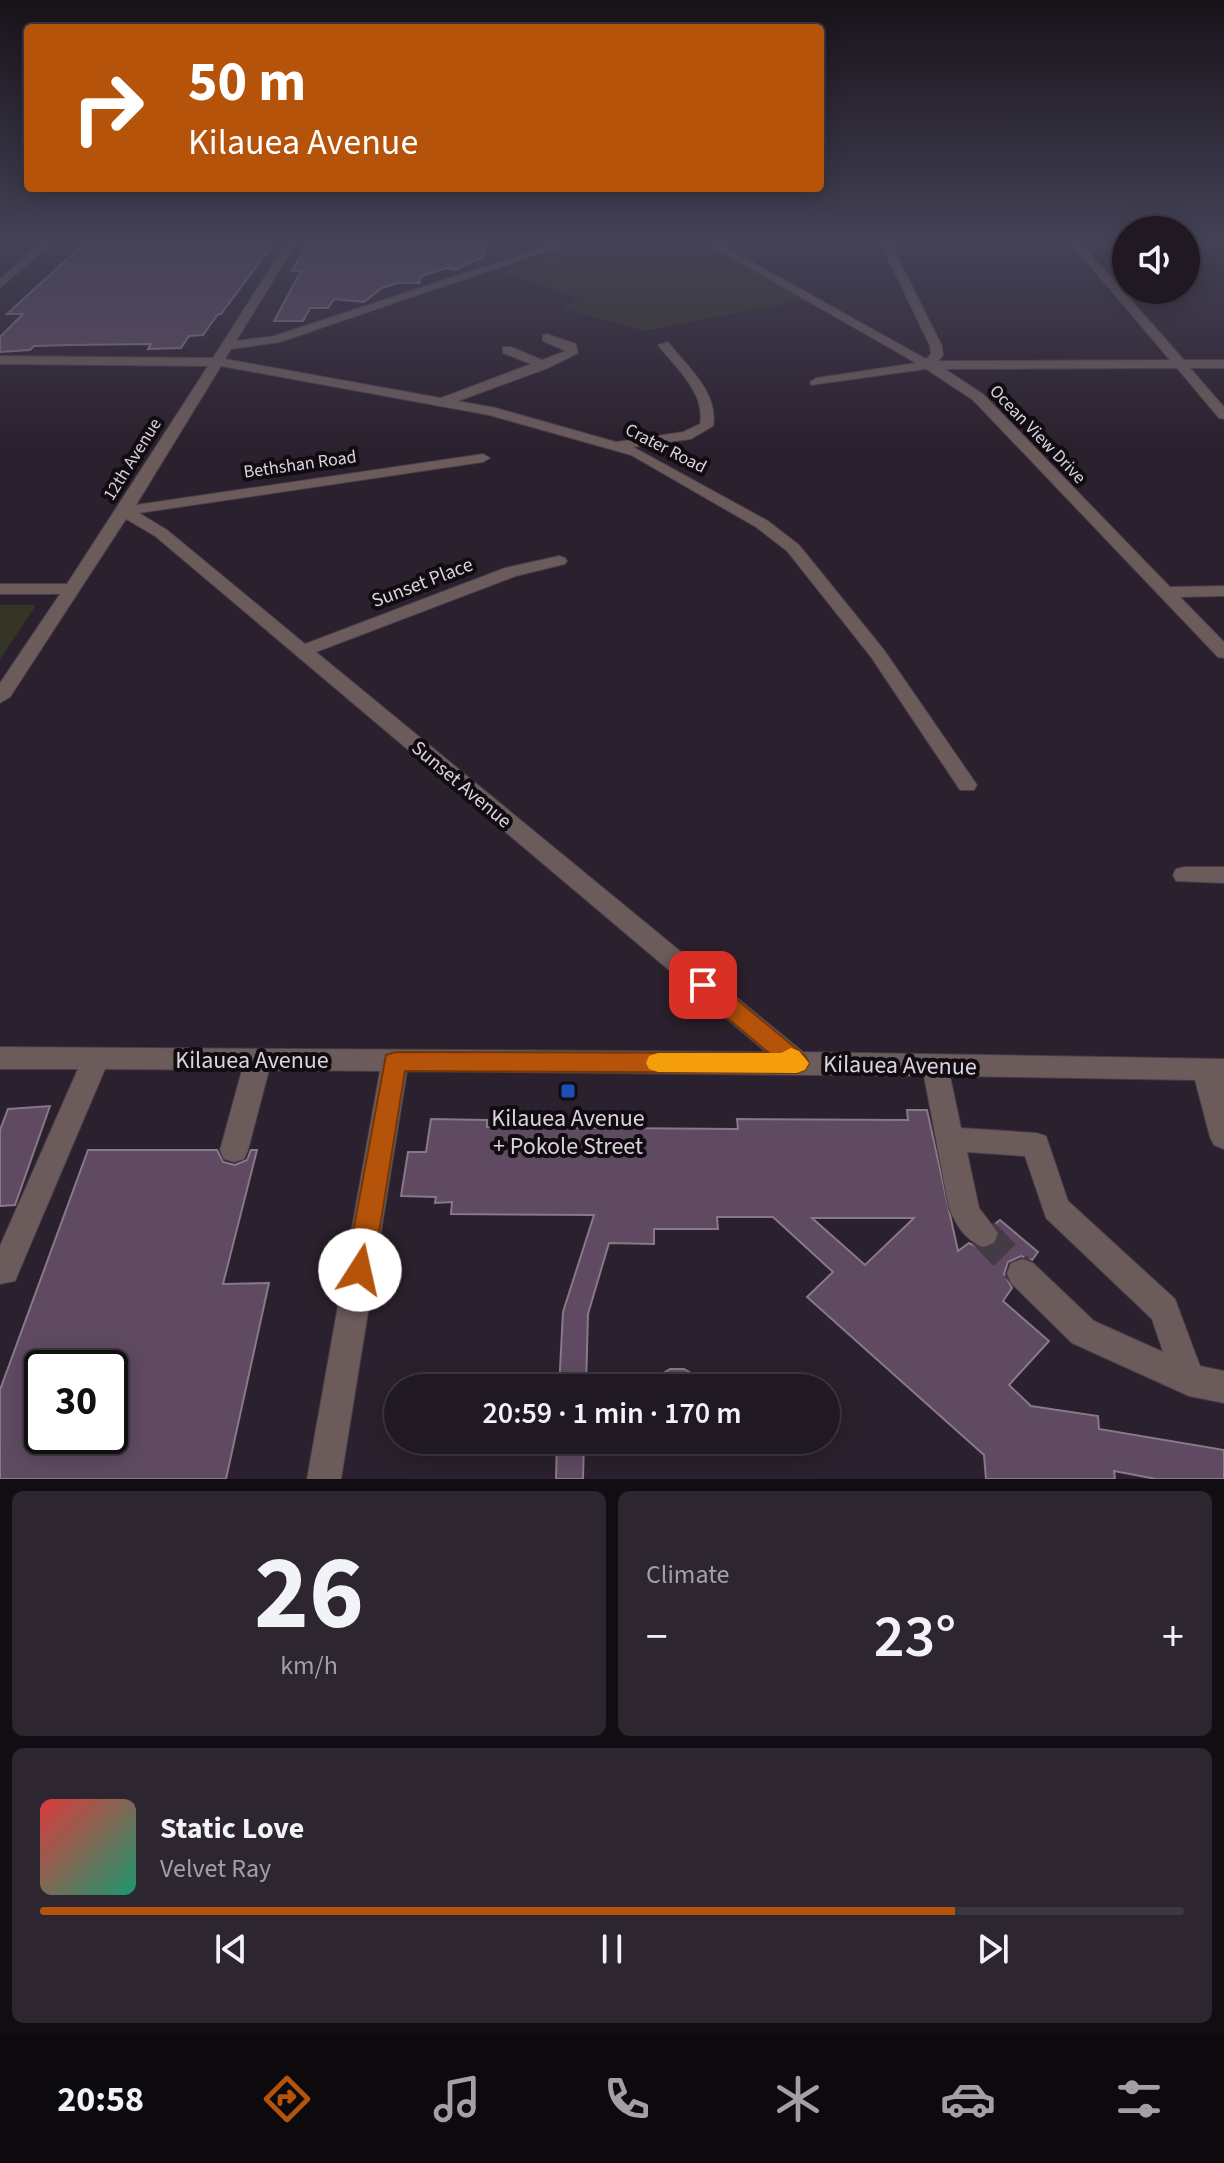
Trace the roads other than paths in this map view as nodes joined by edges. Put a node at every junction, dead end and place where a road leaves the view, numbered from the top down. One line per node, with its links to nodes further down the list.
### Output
1 (251, 309): 8 (street, 12th Avenue)
2 (367, 309): 8 (street)
3 (828, 309): 15 (street, Ocean View Drive)
4 (918, 309): 15 (street)
5 (1133, 309): 12 (street)
6 (547, 338): 14 (street)
7 (664, 345): 19 (street)
8 (228, 346): 11 (street, 12th Avenue)
9 (507, 350): 14 (street)
10 (0, 360): 11 (street, Crater Road)
11 (218, 362): 17 (street, Crater Road); 21 (street, 12th Avenue)
12 (1180, 364): 13 (street); 15 (street); 18 (street)
13 (1224, 364)
14 (544, 365): 17 (street)
15 (927, 365): 16 (street); 26 (street, Ocean View Drive)
16 (816, 382)
17 (443, 402): 19 (street, Crater Road)
18 (1224, 415)
19 (618, 445): 30 (street, Crater Road)
20 (483, 458): 21 (street, Bethshan Road)
21 (124, 511): 24 (street, 12th Avenue); 27 (street, Sunset Avenue)
22 (559, 561): 27 (street, Sunset Place)
23 (0, 589): 24 (street)
24 (71, 589): 29 (street, 12th Avenue)
25 (1224, 591): 26 (street)
26 (1165, 592): 28 (street, Ocean View Drive)
27 (302, 651): 37 (street, Sunset Avenue)
28 (1224, 653)
29 (0, 697)
30 (967, 785)
31 (1184, 875): 32 (street)
32 (1224, 875)
33 (0, 1058): 34 (street, Kilauea Avenue)
34 (96, 1059): 35 (street, Kilauea Avenue); 44 (street)
35 (258, 1060): 36 (street, Kilauea Avenue); 42 (street)
36 (395, 1062): 37 (street, Kilauea Avenue); 48 (street)
37 (797, 1063): 38 (street, Kilauea Avenue)
38 (935, 1066): 39 (street, Kilauea Avenue); 41 (street)
39 (1215, 1070): 40 (street)
40 (1224, 1137)
41 (950, 1139): 43 (street); 46 (street)
42 (234, 1150)
43 (983, 1233)
44 (4, 1271)
45 (1022, 1273): 46 (street)
46 (1189, 1380): 47 (street)
47 (1224, 1387)
48 (324, 1479)

